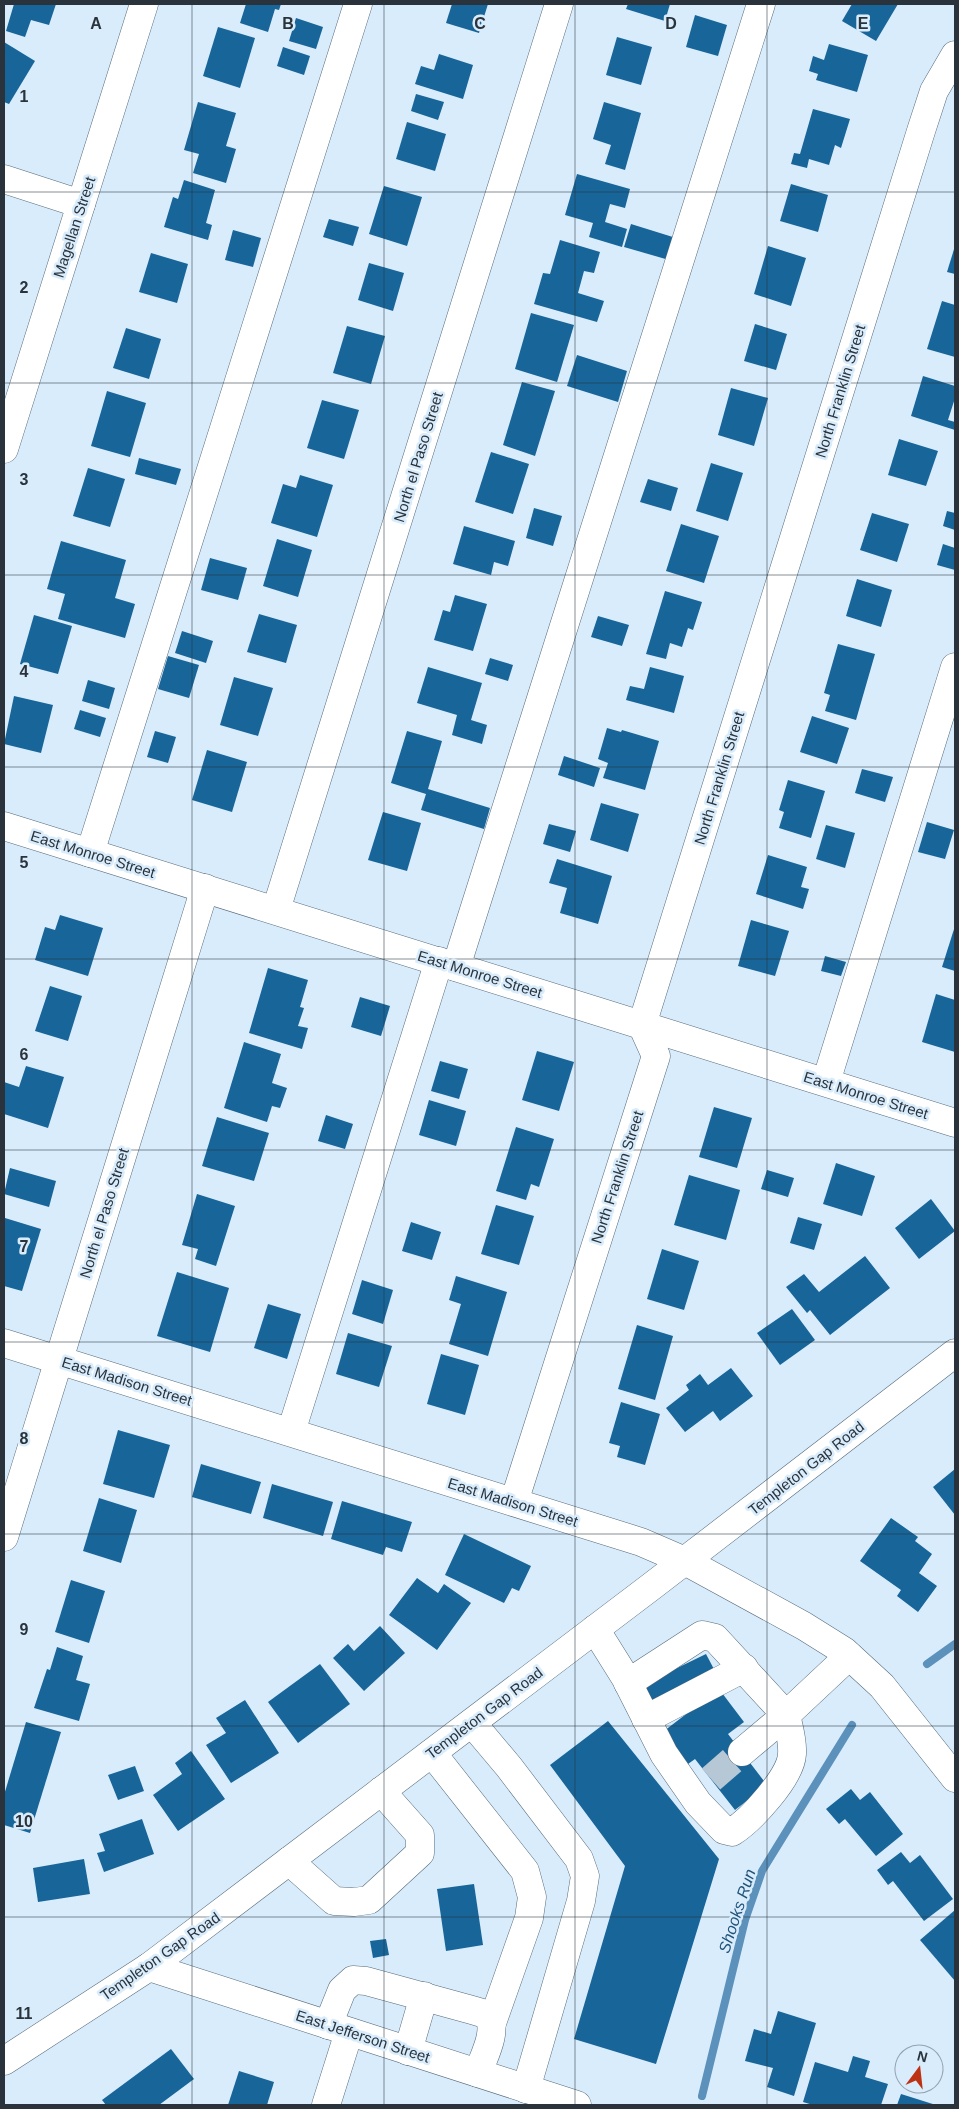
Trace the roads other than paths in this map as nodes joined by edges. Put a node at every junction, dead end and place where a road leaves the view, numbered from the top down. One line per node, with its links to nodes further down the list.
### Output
1 (144, 4): 7 (street, Magellan Street)
2 (358, 4): 11 (street)
3 (559, 4): 13 (street, North el Paso Street)
4 (761, 4): 14 (street)
5 (955, 56): 15 (street, North Franklin Street)
6 (4, 179): 7 (street)
7 (82, 204): 8 (street, Magellan Street)
8 (4, 449)
9 (955, 667): 16 (street)
10 (4, 826): 11 (street, East Monroe Street)
11 (90, 852): 12 (street, East Monroe Street)
12 (205, 888): 13 (street, East Monroe Street); 20 (street, North el Paso Street)
13 (276, 910): 14 (street, East Monroe Street)
14 (447, 964): 15 (street, East Monroe Street); 21 (street)
15 (642, 1025): 16 (street, East Monroe Street); 22 (street, North Franklin Street)
16 (826, 1082): 17 (street, East Monroe Street)
17 (955, 1123)
18 (4, 1343): 20 (street, East Madison Street)
19 (955, 1353): 24 (street, Templeton Gap Road)
20 (59, 1360): 21 (street, East Madison Street); 23 (street, North el Paso Street)
21 (291, 1432): 22 (street, East Madison Street)
22 (514, 1502): 24 (street, East Madison Street)
23 (4, 1537)
24 (685, 1561): 25 (street, Templeton Gap Road); 26 (street, East Madison Street)
25 (595, 1629): 28 (street); 31 (street, Templeton Gap Road)
26 (849, 1656): 29 (street); 34 (street, East Madison Street)
27 (744, 1668): 28 (street); 29 (street); 30 (street)
28 (628, 1683): 30 (street)
29 (786, 1715): 30 (street); 32 (street)
30 (646, 1719)
31 (472, 1723): 33 (street, Templeton Gap Road); 44 (street)
32 (742, 1752)
33 (432, 1753): 35 (street, Templeton Gap Road); 39 (street)
34 (955, 1778)
35 (381, 1791): 36 (street, Templeton Gap Road); 36 (street)
36 (289, 1861): 37 (street, Templeton Gap Road)
37 (149, 1967): 40 (street, East Jefferson Street); 42 (street, Templeton Gap Road)
38 (424, 1996): 39 (street); 40 (street); 41 (street)
39 (492, 2023): 43 (street)
40 (339, 2029): 41 (street, East Jefferson Street); 46 (street)
41 (408, 2051): 43 (street, East Jefferson Street)
42 (4, 2061)
43 (478, 2073): 44 (street, East Jefferson Street)
44 (526, 2089): 45 (street, East Jefferson Street)
45 (572, 2104)
46 (326, 2105)

